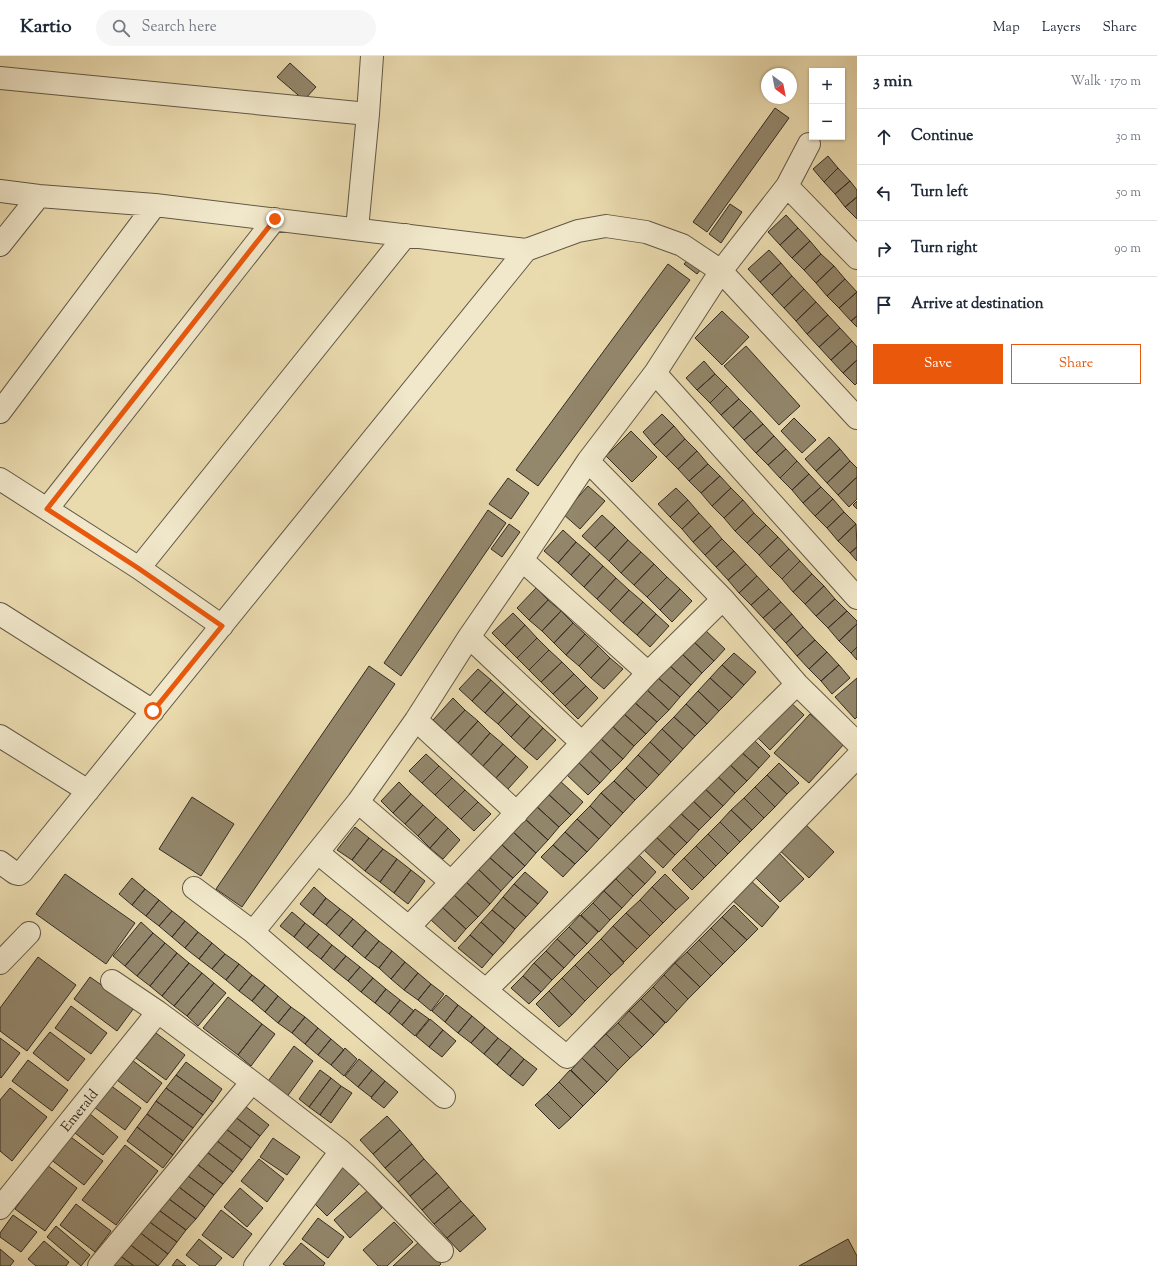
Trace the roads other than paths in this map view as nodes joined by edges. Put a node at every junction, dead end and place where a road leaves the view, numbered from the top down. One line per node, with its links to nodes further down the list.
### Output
1 (372, 56): 3 (street)
2 (0, 78): 3 (street)
3 (368, 114): 10 (street)
4 (809, 144): 5 (street)
5 (787, 186): 14 (street); 15 (street)
6 (0, 191): 7 (street)
7 (40, 196): 8 (street); 12 (street)
8 (154, 205): 9 (street); 17 (street)
9 (275, 219): 10 (street); 21 (street)
10 (357, 229): 11 (street)
11 (406, 235): 13 (street); 23 (street)
12 (0, 245)
13 (526, 250): 15 (street); 27 (street)
14 (857, 258)
15 (721, 271): 16 (street); 18 (street)
16 (655, 373): 19 (street); 24 (street)
17 (0, 412)
18 (857, 418)
19 (588, 461): 22 (street); 25 (street)
20 (0, 479): 21 (street)
21 (47, 509): 23 (street)
22 (522, 560): 28 (street); 29 (street)
23 (138, 568): 27 (street)
24 (857, 598)
25 (722, 599): 29 (street); 30 (street)
26 (0, 614): 31 (street)
27 (222, 626): 31 (street)
28 (469, 637): 32 (street); 34 (street)
29 (648, 673): 34 (street)
30 (796, 684): 35 (street); 49 (street)
31 (153, 711): 37 (street)
32 (416, 720): 38 (street); 39 (street)
33 (0, 736): 37 (street)
34 (582, 743): 39 (street)
35 (857, 743)
36 (857, 757): 49 (street)
37 (88, 791): 41 (street)
38 (358, 802): 40 (street); 42 (street)
39 (517, 812): 42 (street)
40 (318, 853): 44 (street); 45 (street)
41 (0, 862)
42 (451, 882): 44 (street)
43 (194, 888): 45 (street)
44 (408, 927): 49 (street)
45 (253, 932): 52 (street)
46 (29, 933): 47 (street)
47 (0, 963)
48 (112, 981): 50 (street)
49 (486, 990)
50 (158, 1012): 51 (street); 54 (street, Emerald)
51 (252, 1082): 53 (street); 56 (street)
52 (444, 1097)
53 (341, 1151): 55 (street); 57 (street)
54 (0, 1208)
55 (442, 1251)
56 (99, 1266)
57 (255, 1266)

